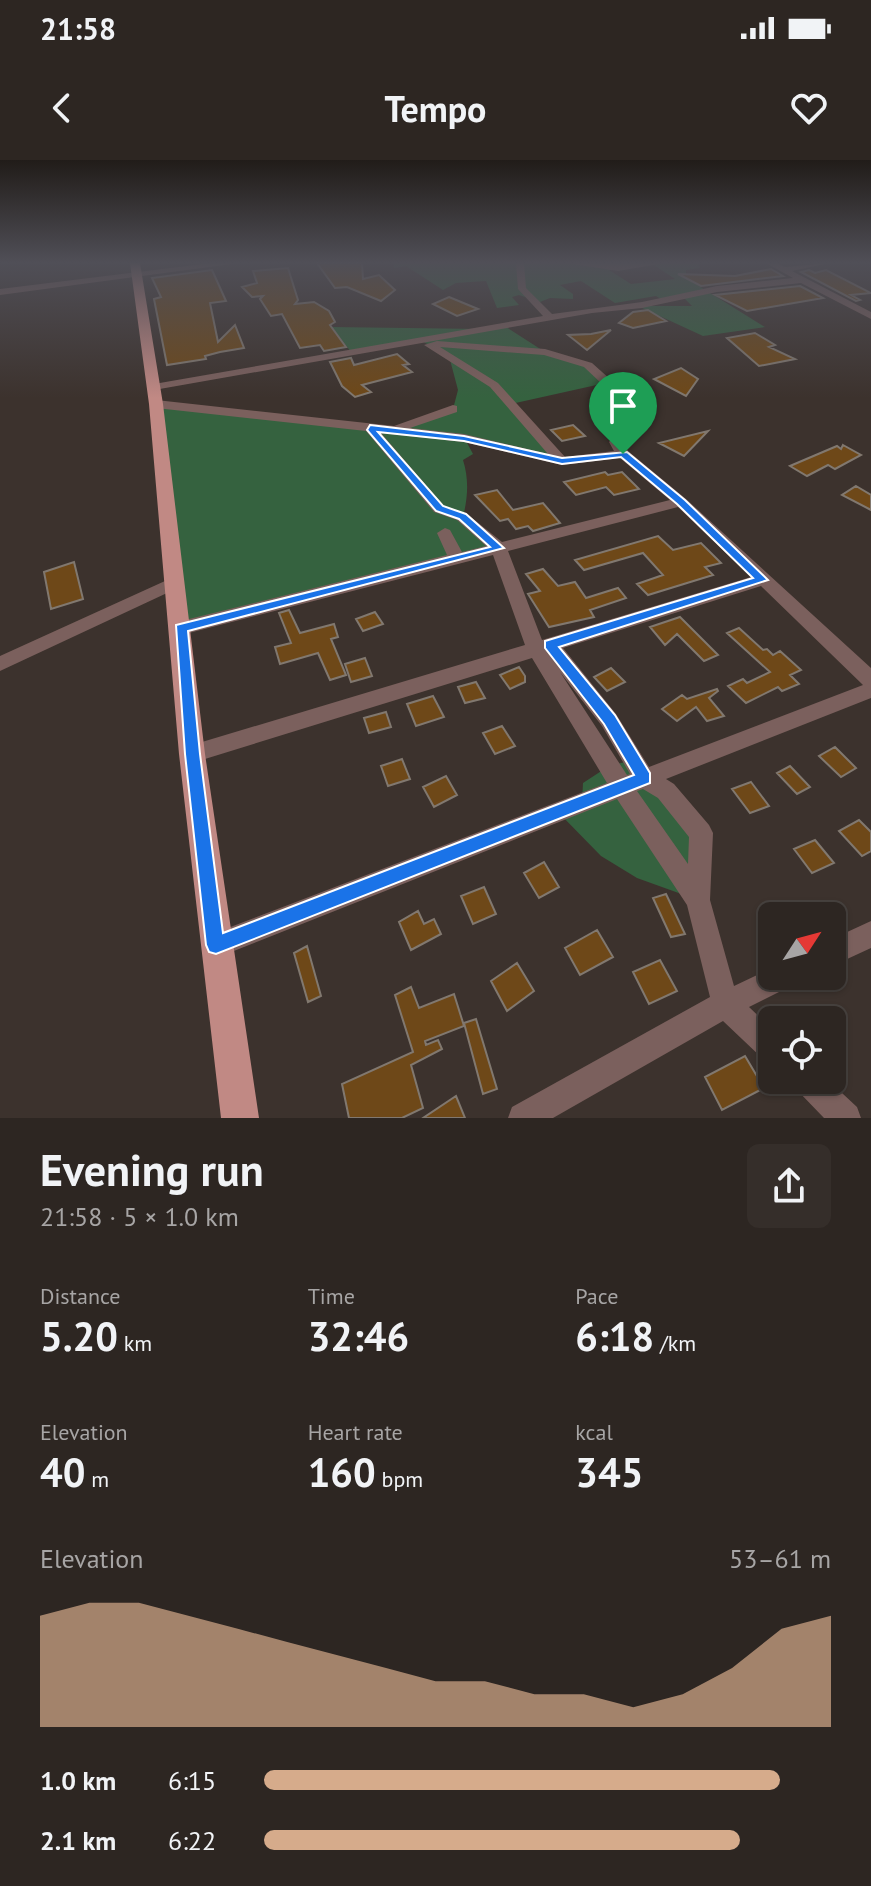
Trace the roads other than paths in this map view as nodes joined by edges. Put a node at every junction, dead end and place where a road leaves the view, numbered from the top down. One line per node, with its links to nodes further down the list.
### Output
1 (142, 308): 9 (main road)
2 (540, 308): 7 (street)
3 (621, 308): 7 (street)
4 (871, 308): 5 (street)
5 (857, 309): 6 (street)
6 (871, 316)
7 (549, 317): 8 (street)
8 (420, 340): 9 (street); 13 (street); 14 (street)
9 (155, 395): 11 (street); 20 (main road)
10 (453, 409): 12 (street)
11 (370, 428): 12 (street); 17 (street)
12 (395, 431): 14 (street)
13 (623, 454): 14 (street); 15 (street)
14 (562, 461)
15 (681, 502): 17 (street); 19 (street)
16 (445, 533): 18 (street)
17 (499, 548): 18 (street); 22 (street)
18 (457, 559): 21 (street)
19 (762, 580): 22 (street); 24 (street)
20 (176, 582): 21 (main road); 23 (street)
21 (181, 628): 26 (main road)
22 (543, 647): 26 (street); 27 (street); 28 (street)
23 (0, 664)
24 (871, 680)
25 (871, 690): 27 (street)
26 (192, 754): 31 (main road)
27 (644, 778): 28 (street); 29 (street)
28 (622, 787): 29 (street); 31 (street)
29 (698, 900): 34 (street)
30 (871, 934): 32 (street)
31 (216, 945): 37 (main road)
32 (846, 946)
33 (758, 988): 34 (street)
34 (725, 1004): 35 (street); 38 (street)
35 (758, 1035)
36 (821, 1094): 39 (street)
37 (240, 1118)
38 (523, 1118)
39 (846, 1118)

